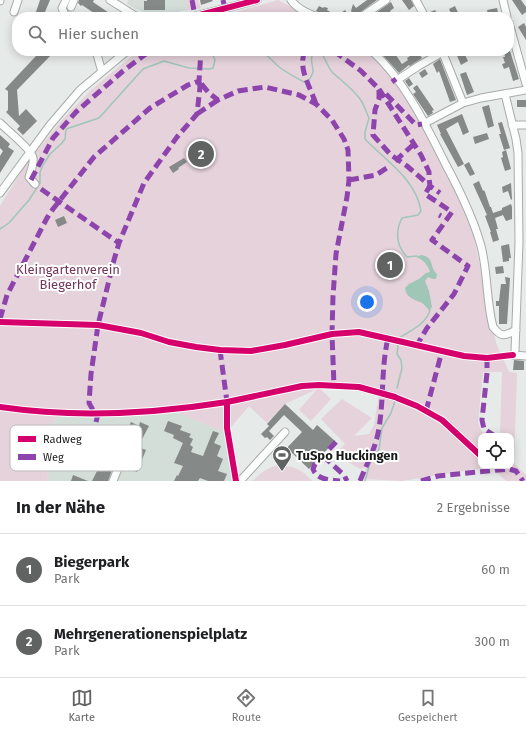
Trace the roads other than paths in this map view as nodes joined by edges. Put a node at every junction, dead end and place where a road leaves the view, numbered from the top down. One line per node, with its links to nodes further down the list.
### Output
1 (18, 0): 11 (street)
2 (66, 0): 12 (street)
3 (223, 0): 10 (street)
4 (257, 0): 10 (street)
5 (291, 0): 15 (street)
6 (386, 0): 16 (street)
7 (416, 0): 17 (street)
8 (503, 0): 18 (street)
9 (112, 1): 13 (street)
10 (225, 8): 14 (street)
11 (14, 12)
12 (64, 12)
13 (129, 12)
14 (210, 12)
15 (306, 12)
16 (368, 12)
17 (422, 12)
18 (506, 12)
19 (514, 41): 27 (street)
20 (97, 56): 25 (street)
21 (121, 56): 25 (street)
22 (376, 56): 26 (street)
23 (436, 56): 26 (street)
24 (444, 56): 30 (street)
25 (102, 72): 35 (street)
26 (397, 80): 32 (street)
27 (526, 84)
28 (526, 90): 29 (street)
29 (505, 94): 30 (street); 33 (street)
30 (462, 103): 32 (street)
31 (0, 123): 35 (street)
32 (425, 123): 38 (street)
33 (512, 125): 34 (street); 38 (street)
34 (526, 125)
35 (30, 150): 36 (street); 37 (street)
36 (35, 184)
37 (0, 193)
38 (516, 330): 39 (street)
39 (526, 356)
40 (285, 432): 43 (street)
41 (117, 471): 42 (street)
42 (113, 481)
43 (240, 481)

